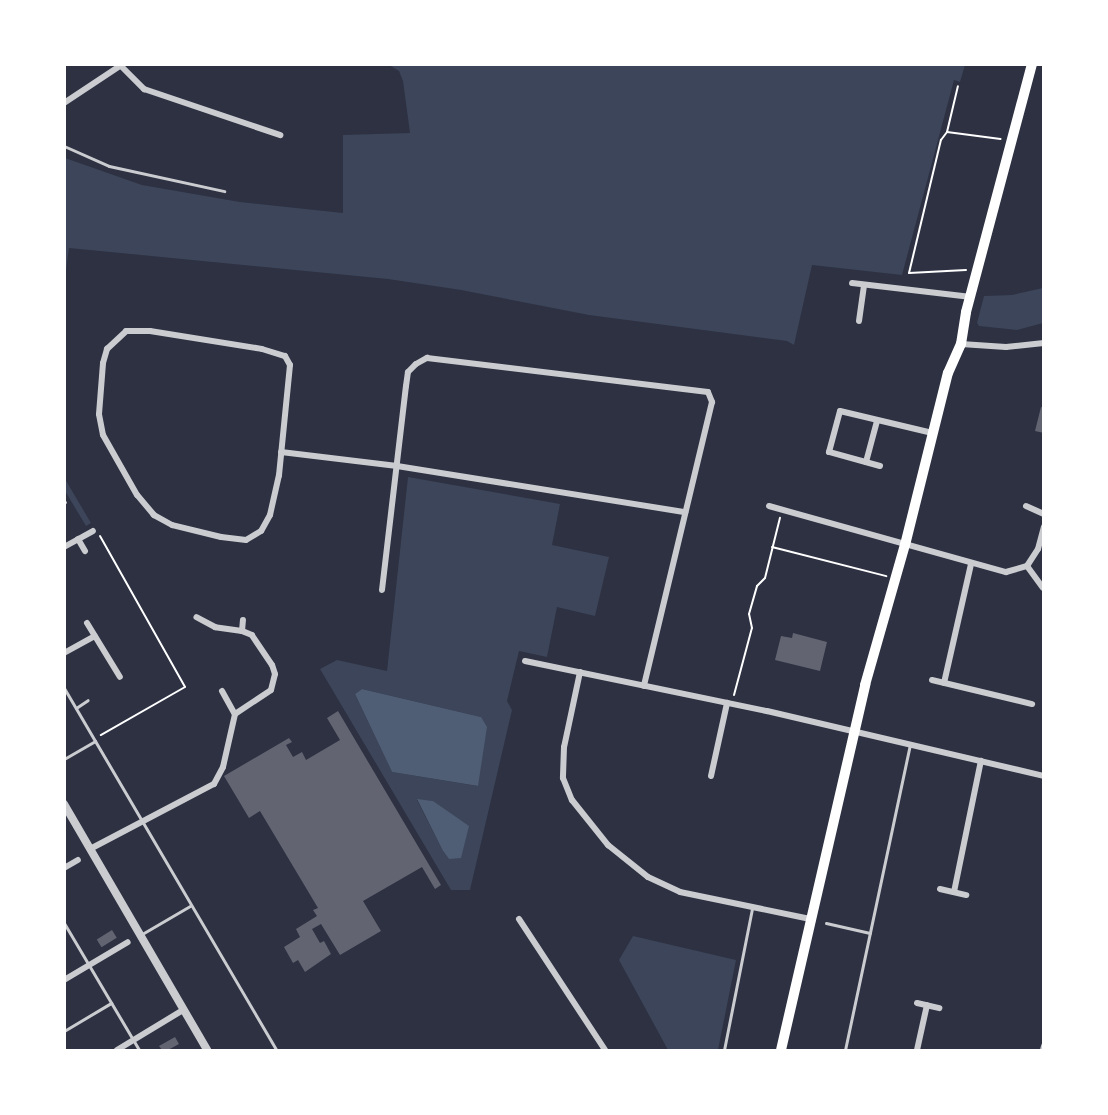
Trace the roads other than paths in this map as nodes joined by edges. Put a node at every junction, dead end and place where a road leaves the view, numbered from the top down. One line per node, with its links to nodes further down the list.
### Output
1 (1032, 64): 9 (main road)
2 (122, 65): 3 (street); 4 (street)
3 (64, 103)
4 (280, 135)
5 (64, 146): 6 (lane)
6 (224, 191)
7 (852, 283): 8 (street)
8 (864, 285): 9 (street); 10 (street)
9 (971, 297): 12 (main road)
10 (859, 321)
11 (1044, 343): 12 (street)
12 (961, 344): 14 (main road)
13 (877, 421): 14 (street); 16 (street); 16 (street)
14 (932, 433): 26 (main road)
15 (281, 452): 15 (street); 17 (street)
16 (866, 462): 18 (street)
17 (397, 466): 21 (street); 21 (street); 32 (street)
18 (880, 466)
19 (769, 506): 26 (street)
20 (1026, 506): 22 (street)
21 (685, 512): 44 (street)
22 (1044, 514)
23 (1044, 526): 30 (street)
24 (93, 531): 25 (street)
25 (78, 540): 27 (street); 28 (street)
26 (905, 545): 29 (street); 52 (main road)
27 (64, 547)
28 (85, 551)
29 (971, 564): 30 (street); 43 (street)
30 (1027, 566): 31 (street)
31 (1043, 588)
32 (382, 590)
33 (196, 617): 36 (street)
34 (243, 620): 36 (street)
35 (87, 623): 37 (street)
36 (242, 631): 51 (street)
37 (95, 636): 38 (street); 41 (street)
38 (64, 653)
39 (525, 661): 40 (street)
40 (580, 672): 44 (street); 68 (street)
41 (120, 677)
42 (932, 680): 43 (street)
43 (944, 682): 49 (street)
44 (644, 686): 48 (street)
45 (64, 688): 50 (lane)
46 (222, 691): 51 (street)
47 (88, 700): 50 (lane)
48 (730, 703): 52 (street); 57 (street)
49 (1032, 704)
50 (76, 708): 53 (lane)
51 (235, 714): 60 (street)
52 (855, 731): 54 (street); 70 (main road)
53 (94, 740): 55 (lane); 60 (lane)
54 (911, 743): 56 (street); 73 (lane)
55 (64, 759)
56 (981, 760): 58 (street); 65 (street)
57 (711, 776)
58 (1044, 776)
59 (64, 804): 61 (street)
60 (141, 822): 61 (street); 67 (lane)
61 (90, 849): 74 (street)
62 (78, 860): 63 (street)
63 (64, 868)
64 (940, 889): 65 (street)
65 (954, 892): 66 (street)
66 (966, 895)
67 (190, 906): 74 (lane); 88 (lane)
68 (752, 908): 70 (street); 90 (lane)
69 (519, 919): 89 (street)
70 (810, 919): 91 (main road)
71 (64, 922): 76 (lane)
72 (826, 923): 73 (lane)
73 (870, 933): 92 (lane)
74 (140, 934): 82 (street)
75 (128, 942): 76 (street)
76 (89, 965): 77 (street); 78 (lane)
77 (64, 980)
78 (111, 1003): 83 (lane); 84 (lane)
79 (917, 1003): 80 (street)
80 (927, 1005): 81 (street); 93 (street)
81 (939, 1008)
82 (183, 1010): 84 (street); 87 (street)
83 (64, 1031)
84 (133, 1041): 85 (street); 86 (lane)
85 (117, 1050)
86 (139, 1050)
87 (207, 1050)
88 (276, 1050)
89 (605, 1050)
90 (724, 1050)
91 (780, 1050)
92 (845, 1050)
93 (918, 1050)

